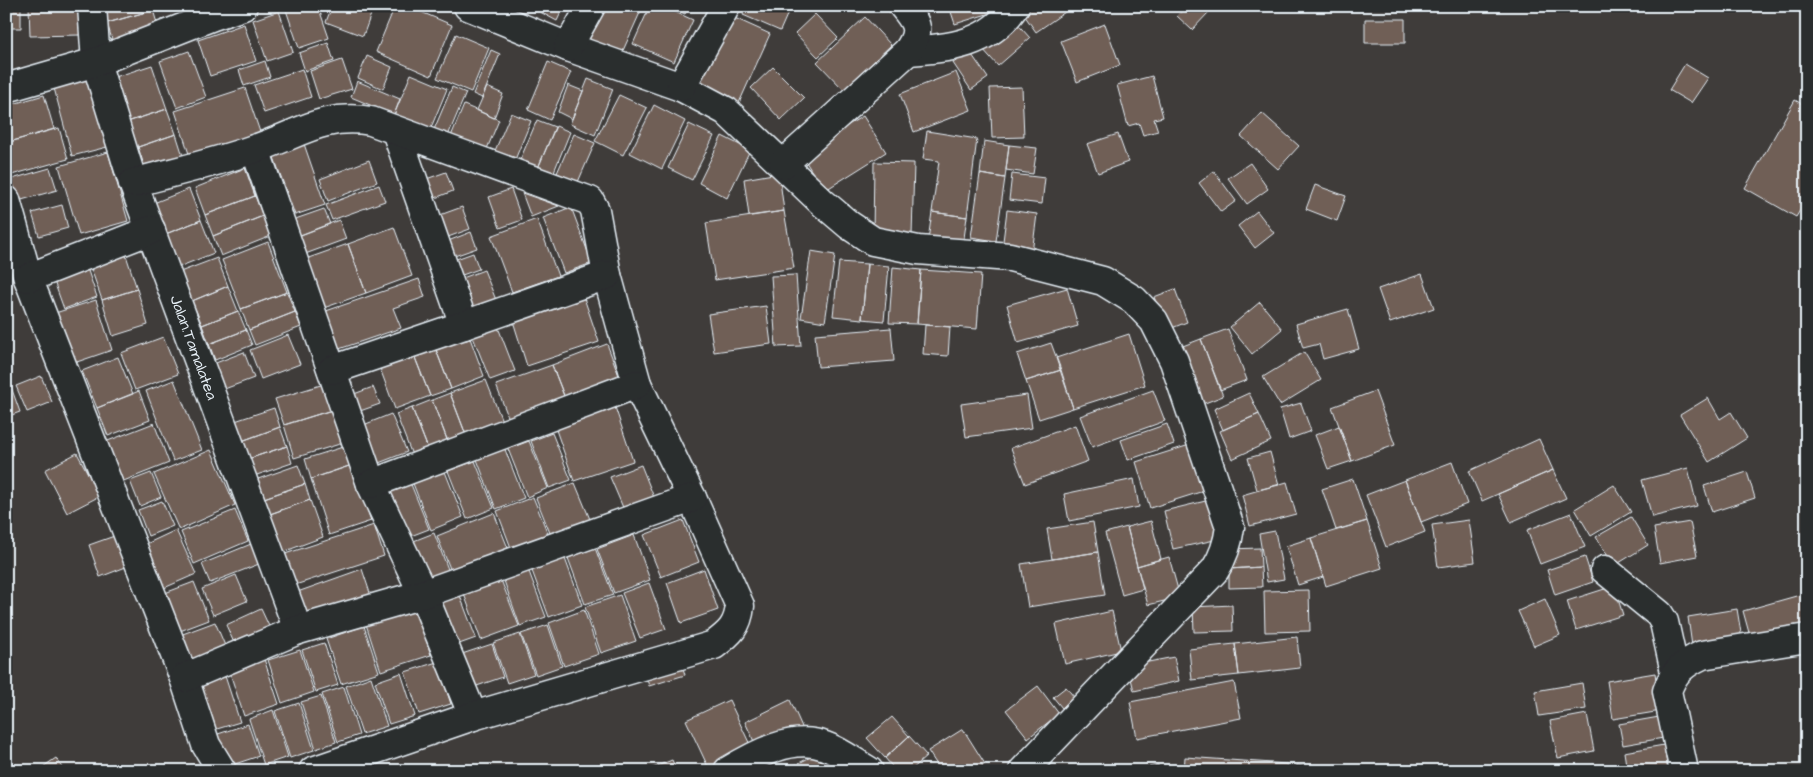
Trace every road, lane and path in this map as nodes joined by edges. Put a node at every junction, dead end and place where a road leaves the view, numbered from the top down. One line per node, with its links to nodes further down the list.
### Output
1 (92, 6): 10 (street, Jalan.Tamalatea)
2 (243, 6): 10 (street)
3 (468, 6): 8 (street)
4 (591, 6): 8 (street)
5 (726, 6): 11 (street)
6 (903, 6): 9 (street)
7 (1015, 6): 9 (street)
8 (568, 47): 11 (street)
9 (908, 51): 15 (street)
10 (96, 62): 12 (street); 16 (street, Jalan.Tamalatea)
11 (681, 87): 15 (street)
12 (6, 88)
13 (396, 131): 14 (street); 19 (street); 21 (street)
14 (255, 149): 16 (street); 22 (street)
15 (783, 164): 37 (street)
16 (133, 183): 18 (street, Jalan.Tamalatea)
17 (6, 200): 20 (street)
18 (151, 230): 20 (street); 28 (street, Jalan.Tamalatea)
19 (607, 275): 21 (street); 23 (street)
20 (28, 278): 31 (street)
21 (464, 325): 22 (street)
22 (332, 370): 24 (street)
23 (637, 384): 24 (street); 25 (street)
24 (371, 484): 27 (street)
25 (692, 498): 27 (street); 32 (street)
26 (1605, 570): 30 (street)
27 (423, 594): 28 (street); 32 (street)
28 (298, 630): 31 (street)
29 (1807, 638): 30 (street)
30 (1676, 672): 38 (street)
31 (184, 678): 33 (street)
32 (472, 716): 34 (street)
33 (222, 771)
34 (312, 771)
35 (728, 771): 36 (street)
36 (869, 771)
37 (1023, 771)
38 (1684, 771)

